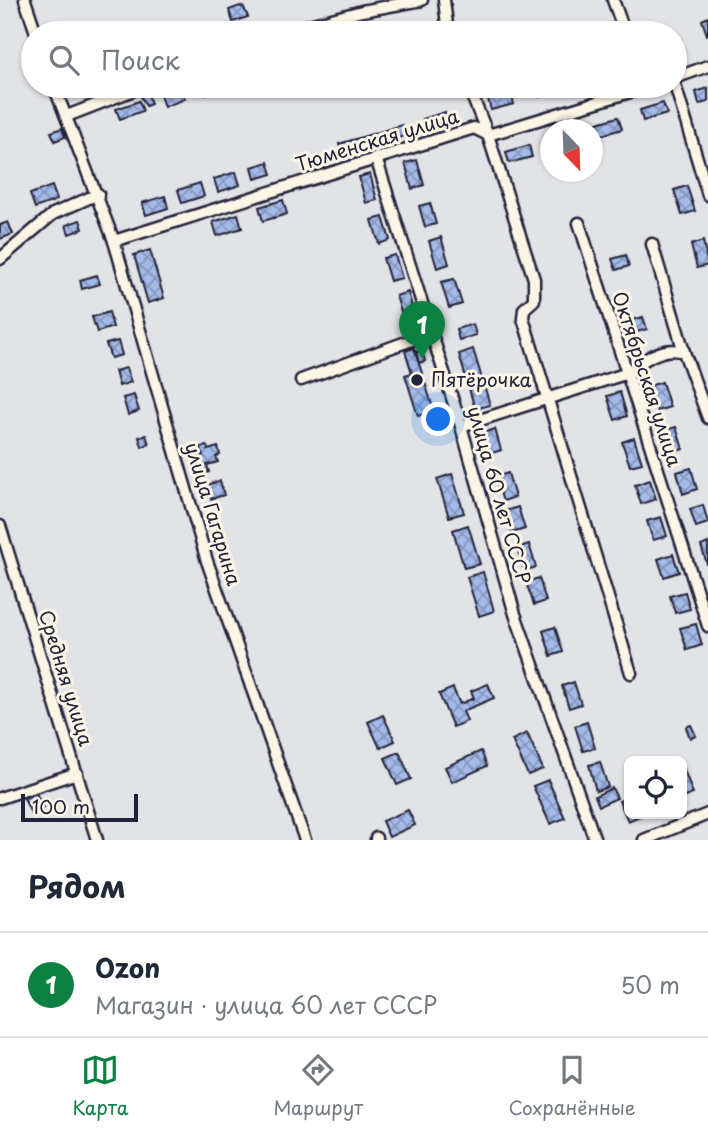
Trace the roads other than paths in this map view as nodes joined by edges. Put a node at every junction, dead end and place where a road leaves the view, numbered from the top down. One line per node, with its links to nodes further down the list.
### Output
1 (25, 0): 5 (street)
2 (422, 0): 6 (street)
3 (444, 0): 7 (street)
4 (613, 0): 8 (street)
5 (32, 21)
6 (322, 21)
7 (447, 21)
8 (621, 21)
9 (708, 66): 10 (street)
10 (687, 74)
11 (59, 98): 16 (street)
12 (113, 98): 16 (street)
13 (473, 98): 17 (street)
14 (601, 98): 17 (street, Тюменская улица)
15 (679, 98): 20 (street)
16 (67, 116): 19 (street, улица Гагарина)
17 (488, 135): 18 (street, Тюменская улица); 29 (street)
18 (376, 158): 22 (street, Тюменская улица); 25 (street, улица 60 лет СССР)
19 (97, 194): 22 (street, улица Гагарина); 24 (street)
20 (708, 195)
21 (579, 223): 27 (street, Октябрьская улица)
22 (114, 241): 39 (street, улица Гагарина)
23 (652, 244): 26 (street)
24 (0, 259)
25 (431, 333): 28 (street); 31 (street, улица 60 лет СССР)
26 (684, 352): 27 (street); 30 (street)
27 (628, 373): 29 (street); 33 (street, Октябрьская улица)
28 (301, 380)
29 (546, 399): 31 (street); 34 (street)
30 (708, 418)
31 (461, 426): 40 (street, улица 60 лет СССР)
32 (0, 526): 35 (street, Средняя улица)
33 (708, 626)
34 (631, 673)
35 (77, 773): 36 (street); 38 (street, Средняя улица)
36 (0, 798)
37 (708, 814): 41 (street)
38 (97, 840)
39 (305, 840)
40 (595, 840)
41 (643, 840)

